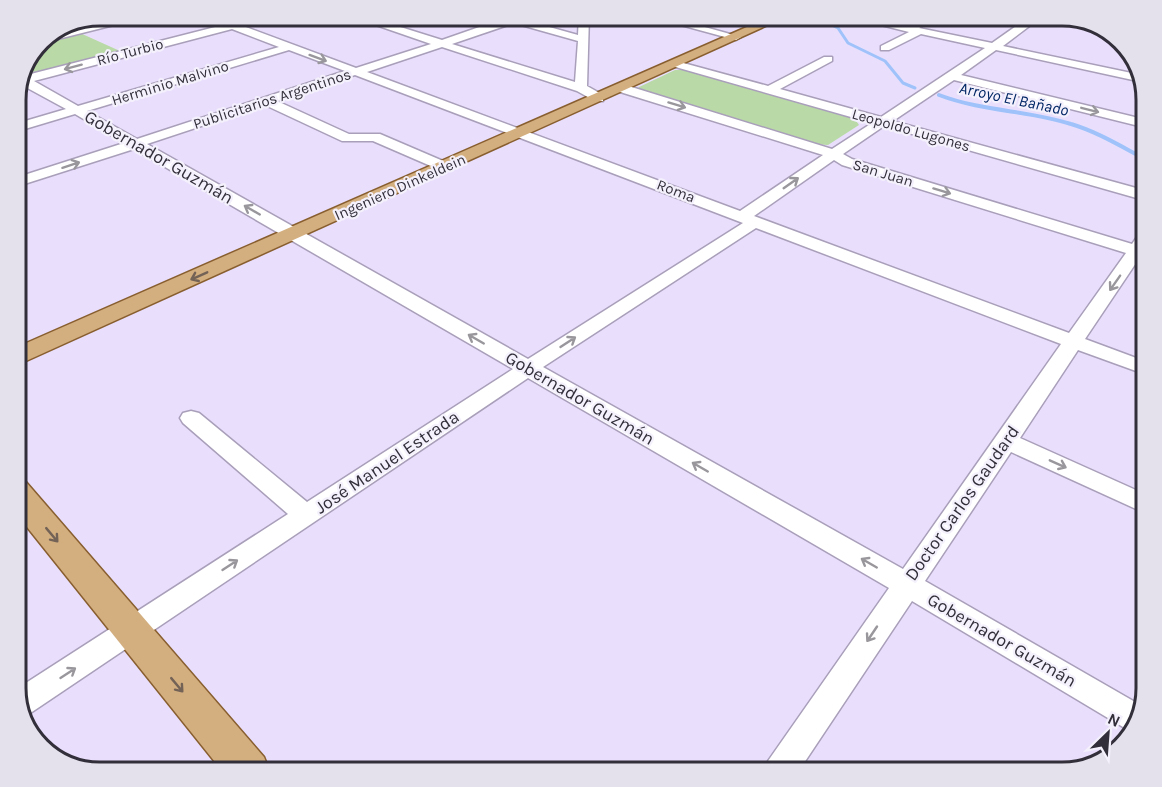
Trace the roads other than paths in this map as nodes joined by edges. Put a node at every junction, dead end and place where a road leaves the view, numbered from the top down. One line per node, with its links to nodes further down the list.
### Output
1 (102, 26): 13 (street)
2 (231, 26): 17 (street, Roma); 25 (street, Río Turbio, one-way to 25)
3 (387, 26): 16 (street)
4 (494, 26): 16 (street, Publicitarios Argentinos)
5 (535, 26): 15 (street)
6 (583, 26): 15 (street)
7 (692, 26): 14 (street)
8 (760, 26): 14 (main road, Ingeniero Dinkeldein)
9 (897, 26): 12 (street)
10 (919, 26): 12 (street)
11 (1024, 26): 18 (street, José Manuel Estrada)
12 (914, 30): 18 (street); 19 (street)
13 (61, 36)
14 (736, 37): 21 (main road, Ingeniero Dinkeldein)
15 (582, 39): 27 (street)
16 (441, 43): 22 (street, Publicitarios Argentinos); 27 (street)
17 (289, 47): 22 (street, Roma, one-way to 22); 32 (street, Herminio Malvino)
18 (995, 47): 23 (street, José Manuel Estrada); 24 (street)
19 (885, 48)
20 (828, 59): 29 (street)
21 (676, 64): 28 (main road, Ingeniero Dinkeldein); 29 (street, Leopoldo Lugones)
22 (356, 71): 31 (street, Publicitarios Argentinos); 36 (street, Roma)
23 (952, 76): 33 (street, José Manuel Estrada); 34 (street, one-way to 34)
24 (1133, 77)
25 (29, 78)
26 (28, 83): 32 (street, Gobernador Guzmán)
27 (581, 88): 30 (street)
28 (621, 88): 30 (main road, Ingeniero Dinkeldein); 38 (street, San Juan, one-way to 38)
29 (770, 90): 33 (street, Leopoldo Lugones)
30 (599, 98): 36 (main road, Ingeniero Dinkeldein)
31 (266, 101): 37 (street, Publicitarios Argentinos); 39 (street)
32 (77, 110): 35 (street, Herminio Malvino); 37 (street, Gobernador Guzmán)
33 (881, 121): 38 (street, José Manuel Estrada); 41 (street, Leopoldo Lugones)
34 (1136, 121)
35 (26, 125)
36 (521, 133): 39 (main road, Ingeniero Dinkeldein); 42 (street, Roma)
37 (138, 144): 40 (street, Publicitarios Argentinos, one-way to 37); 43 (street, Gobernador Guzmán, one-way to 37)
38 (832, 154): 42 (street, José Manuel Estrada, one-way to 38); 44 (street, San Juan, one-way to 44)
39 (445, 167): 43 (main road, Ingeniero Dinkeldein)
40 (26, 180)
41 (1136, 193)
42 (750, 219): 46 (street, Roma); 49 (street, José Manuel Estrada, one-way to 42)
43 (294, 235): 47 (main road, Ingeniero Dinkeldein, one-way to 47); 49 (street, Gobernador Guzmán, one-way to 43)
44 (1136, 245)
45 (1136, 258): 46 (street, Doctor Carlos Gaudard, one-way to 46)
46 (1074, 342): 48 (street, Roma); 51 (street, Doctor Carlos Gaudard)
47 (26, 352)
48 (1136, 365)
49 (528, 368): 54 (street, José Manuel Estrada); 55 (street, Gobernador Guzmán, one-way to 49)
50 (191, 418): 54 (street)
51 (1005, 440): 52 (street, one-way to 52); 55 (street, Doctor Carlos Gaudard)
52 (1136, 500)
53 (26, 503): 56 (main road, one-way to 56)
54 (306, 515): 56 (street, José Manuel Estrada, one-way to 54)
55 (906, 584): 58 (street, Gobernador Guzmán); 60 (street, Doctor Carlos Gaudard, one-way to 60)
56 (131, 631): 57 (street, José Manuel Estrada, one-way to 56); 59 (main road, one-way to 59)
57 (27, 700)
58 (1131, 716)
59 (241, 762)
60 (786, 762)

